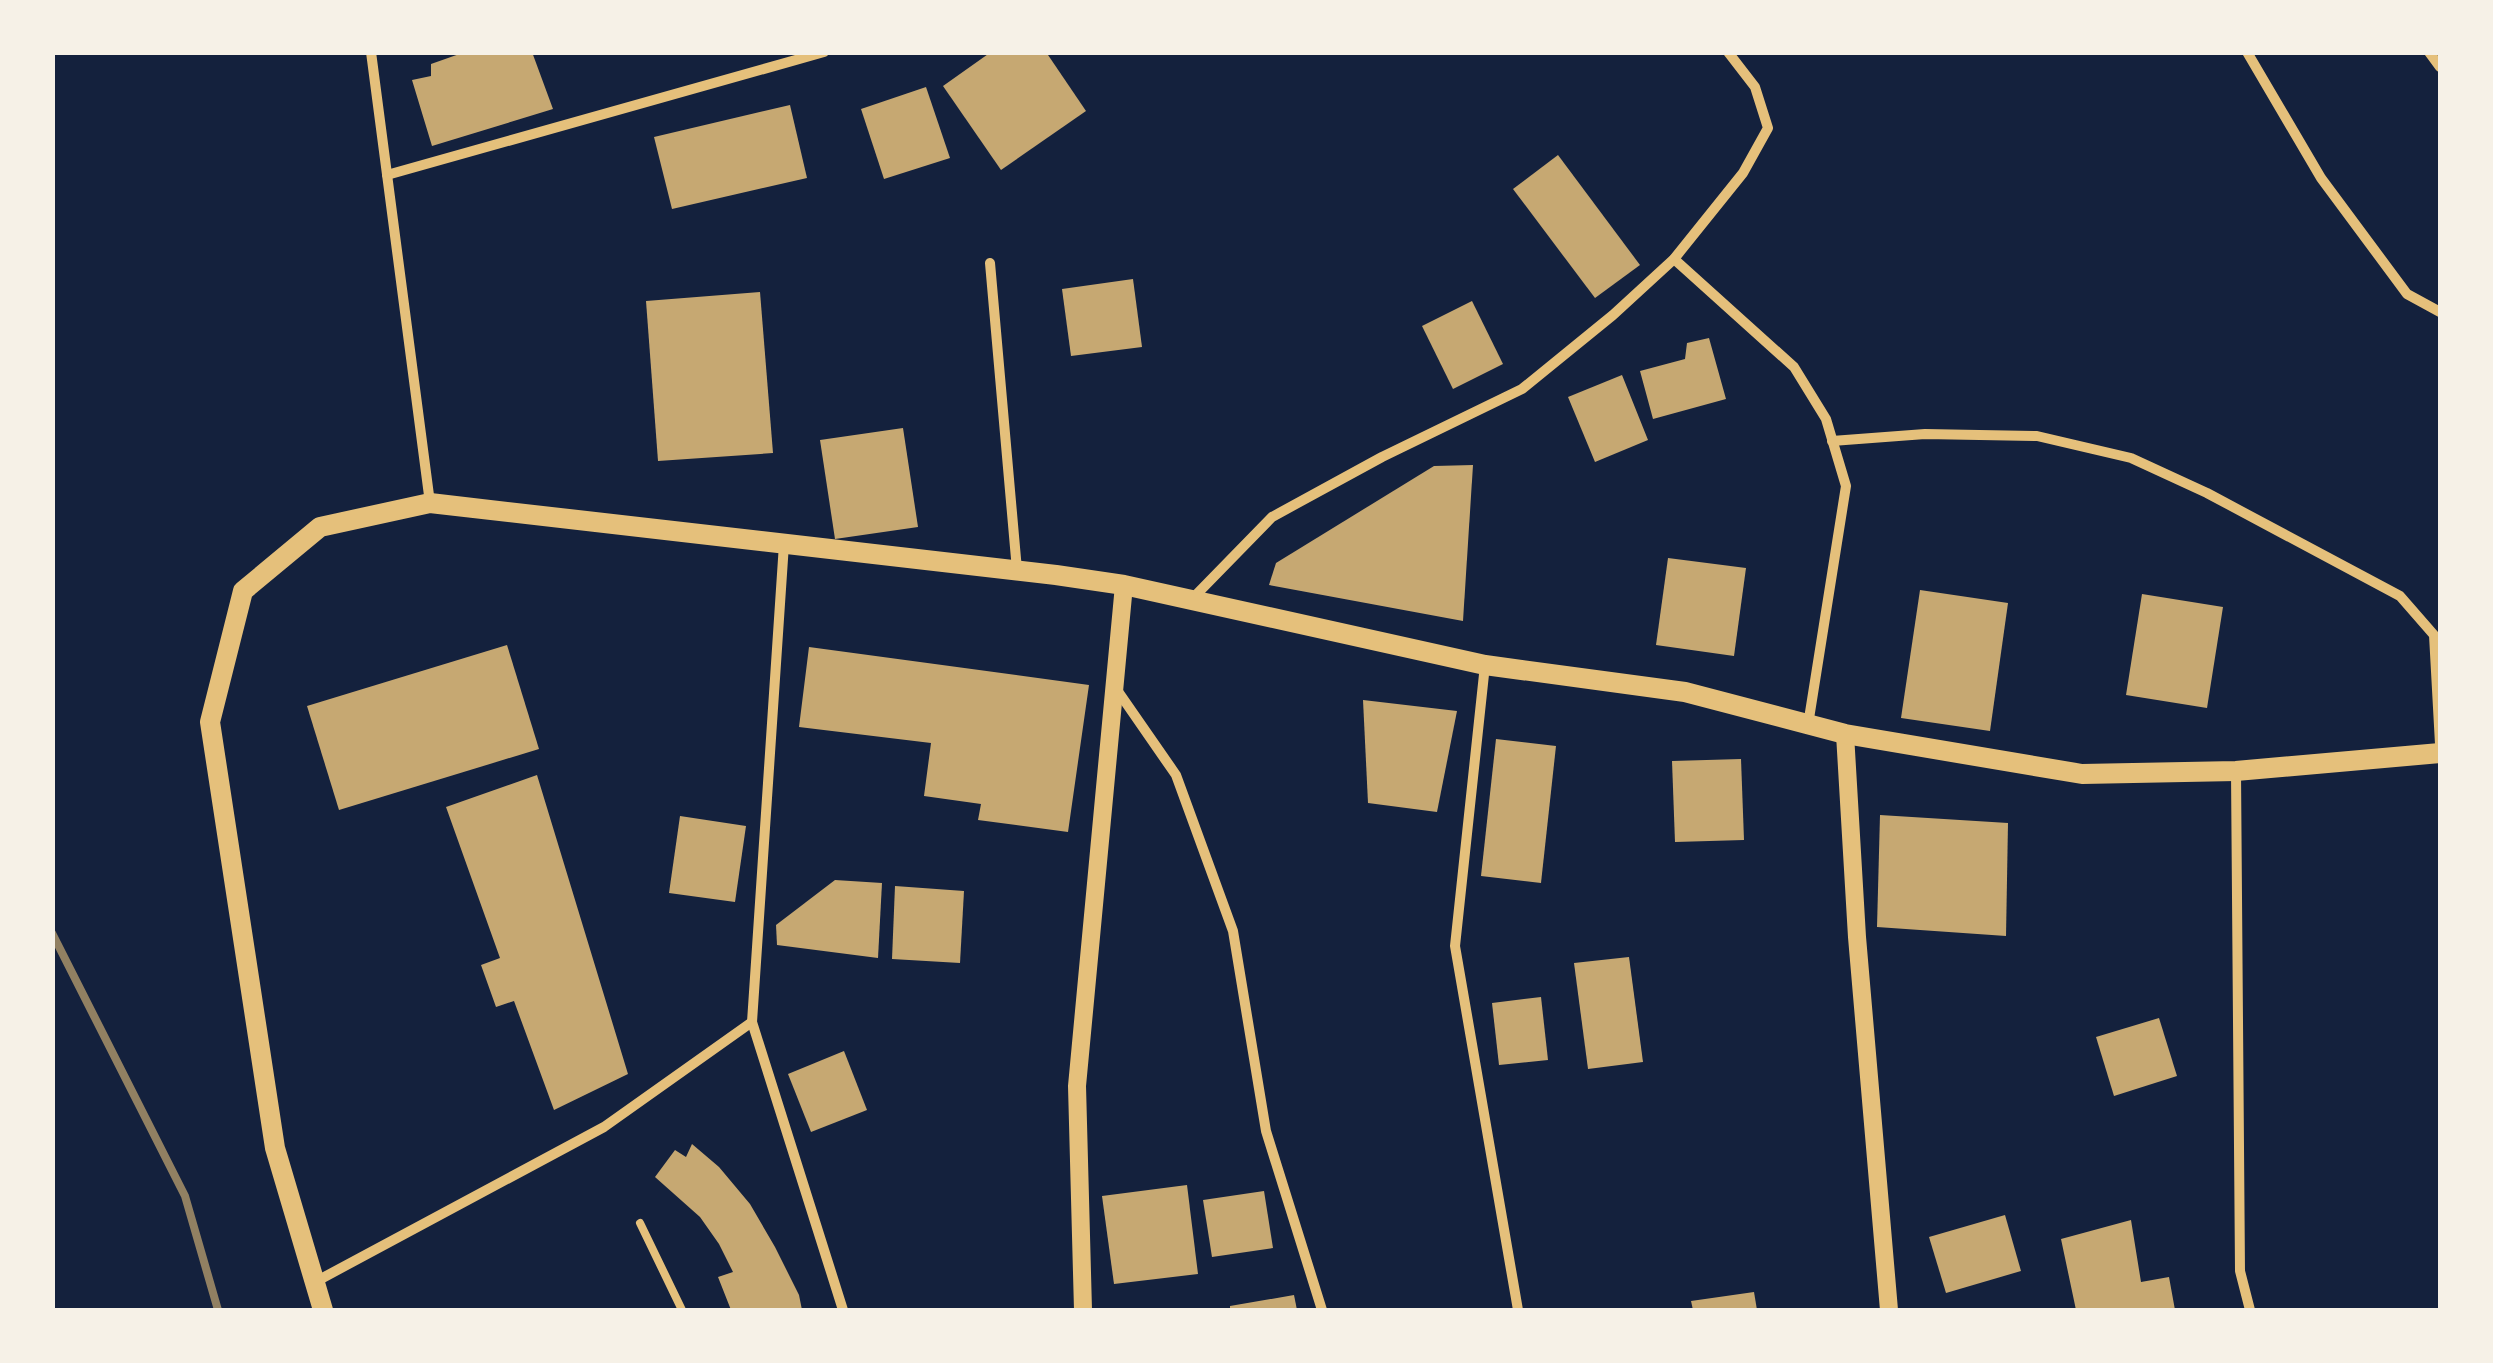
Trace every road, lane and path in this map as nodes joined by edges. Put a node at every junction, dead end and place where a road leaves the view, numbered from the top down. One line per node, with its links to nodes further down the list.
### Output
1 (371, 52): 7 (street)
2 (824, 52): 7 (street)
3 (1728, 52): 8 (street)
4 (2248, 52): 10 (street)
5 (2429, 52): 6 (street)
6 (2440, 67)
7 (387, 174): 12 (street)
8 (1674, 259): 11 (street); 16 (street)
9 (990, 262): 14 (street)
10 (2440, 312)
11 (1832, 441): 19 (street); 21 (street)
12 (430, 503): 13 (main road); 26 (main road)
13 (784, 544): 14 (main road); 24 (street)
14 (1016, 570): 15 (main road)
15 (1124, 584): 16 (main road); 18 (street)
16 (1191, 600): 17 (main road)
17 (1486, 665): 19 (main road); 32 (street)
18 (1114, 686): 30 (street); 31 (street)
19 (1808, 725): 20 (main road)
20 (1846, 734): 23 (main road); 33 (street)
21 (2440, 744)
22 (2440, 754): 23 (main road)
23 (2236, 770): 34 (street)
24 (752, 1022): 26 (street); 29 (street)
25 (640, 1223): 28 (lane)
26 (314, 1282): 27 (main road)
27 (323, 1310)
28 (682, 1310)
29 (842, 1310)
30 (1083, 1310)
31 (1322, 1310)
32 (1518, 1310)
33 (1889, 1310)
34 (2250, 1310)

